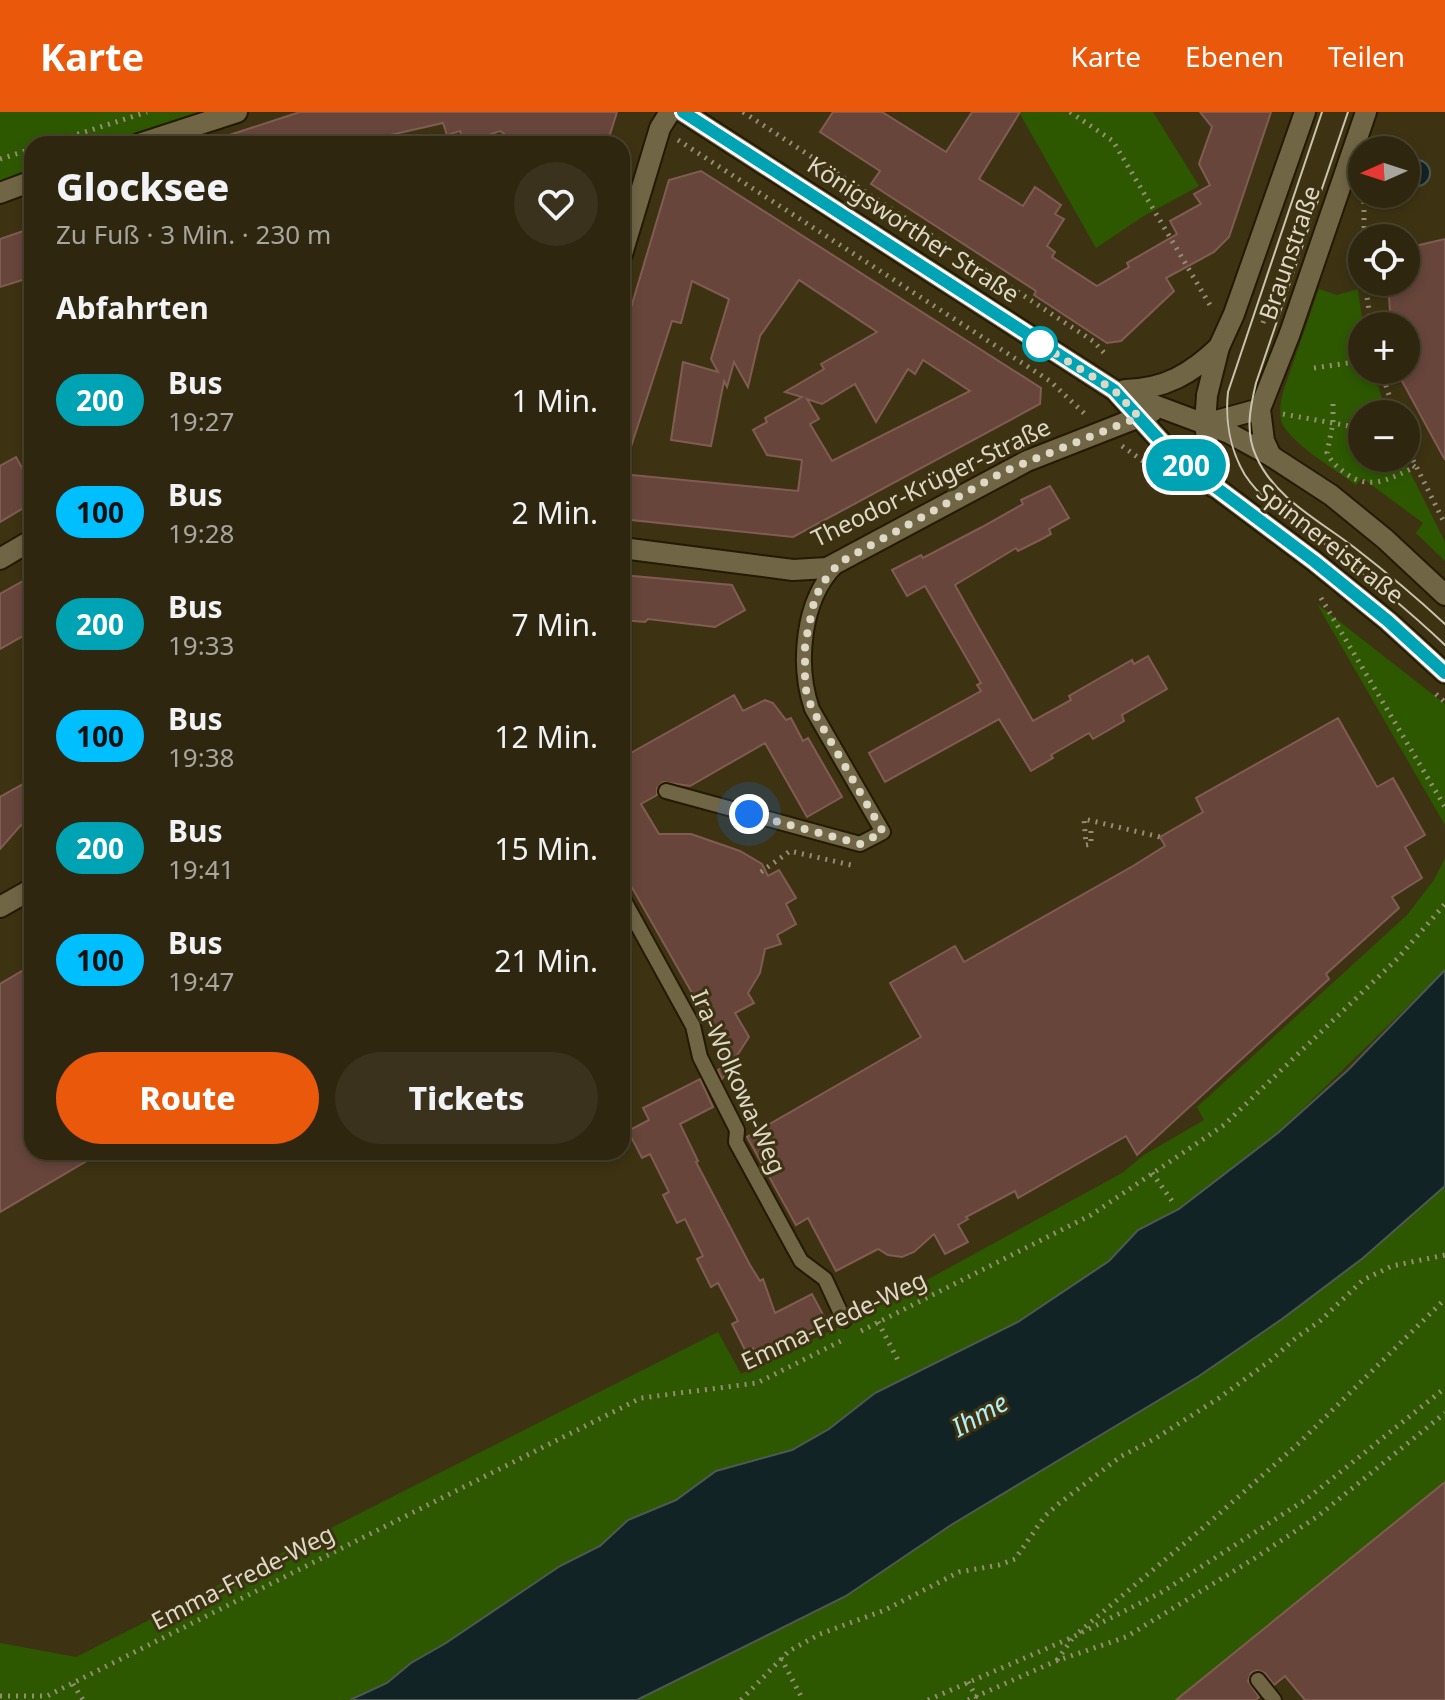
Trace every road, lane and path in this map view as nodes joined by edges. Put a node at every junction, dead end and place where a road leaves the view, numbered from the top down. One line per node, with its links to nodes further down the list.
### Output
1 (147, 112): 9 (path)
2 (237, 112): 10 (street)
3 (683, 112): 23 (street, Königsworther Straße)
4 (743, 112): 21 (path)
5 (1070, 112): 17 (path)
6 (1305, 112): 19 (street, Braunstraße)
7 (1366, 112): 26 (street, Braunstraße)
8 (665, 120): 16 (street); 32 (path)
9 (72, 136)
10 (164, 136)
11 (24, 152): 12 (path)
12 (0, 159)
13 (24, 184): 14 (street)
14 (0, 193)
15 (1296, 227): 18 (path)
16 (630, 229)
17 (1210, 305)
18 (1263, 323)
19 (1219, 347): 23 (street, Braunstraße); 30 (street, Braunstraße)
20 (1348, 363): 22 (path)
21 (1119, 364)
22 (1314, 368)
23 (1114, 390): 25 (street, Königsworther Straße); 27 (street, Spinnereistraße)
24 (1333, 404): 29 (path)
25 (1162, 407): 27 (street, Theodor-Krüger-Straße); 30 (street, Königsworther Straße)
26 (1260, 409): 30 (street); 33 (street)
27 (1139, 417): 32 (street, Theodor-Krüger-Straße); 37 (street, Spinnereistraße)
28 (1297, 417): 29 (path)
29 (1333, 423): 31 (path); 35 (path)
30 (1205, 424): 33 (street, Spinnereistraße); 37 (street, Braunstraße)
31 (1348, 427)
32 (1105, 431): 34 (path); 42 (street, Theodor-Krüger-Straße)
33 (1271, 456): 43 (street, Spinnereistraße)
34 (1158, 472)
35 (1405, 472)
36 (1418, 472): 38 (path)
37 (1214, 487): 45 (street, Spinnereistraße)
38 (1445, 524)
39 (24, 545): 41 (street)
40 (630, 549): 42 (street, Theodor-Krüger-Straße)
41 (0, 559)
42 (839, 563): 46 (lane)
43 (1445, 595)
44 (1321, 597): 47 (path)
45 (1445, 673)
46 (666, 791)
47 (1445, 807)
48 (1091, 831): 49 (path)
49 (1160, 837)
50 (855, 866): 51 (path)
51 (761, 872)
52 (24, 894): 54 (street)
53 (1445, 904): 56 (path, Emma-Frede-Weg)
54 (0, 907)
55 (630, 912): 60 (lane, Ira-Wolkowa-Weg)
56 (1152, 1173): 57 (path); 61 (path, Emma-Frede-Weg)
57 (1172, 1201)
58 (1445, 1255): 68 (path)
59 (1445, 1299): 67 (path)
60 (844, 1320)
61 (878, 1322): 62 (path, Emma-Frede-Weg); 64 (path)
62 (859, 1331)
63 (846, 1338): 72 (path, Emma-Frede-Weg)
64 (899, 1362)
65 (1445, 1388): 67 (path)
66 (1445, 1413): 69 (path)
67 (1073, 1637): 69 (path); 71 (path)
68 (781, 1658): 77 (path); 78 (path)
69 (1056, 1661): 74 (path)
70 (1258, 1680): 81 (lane)
71 (968, 1682): 74 (path); 79 (path)
72 (73, 1684): 75 (path, Emma-Frede-Weg); 76 (path)
73 (0, 1696): 75 (path, Emma-Frede-Weg)
74 (977, 1698): 80 (path)
75 (19, 1699)
76 (83, 1700)
77 (741, 1700)
78 (803, 1700)
79 (928, 1700)
80 (968, 1700)
81 (1274, 1700)

